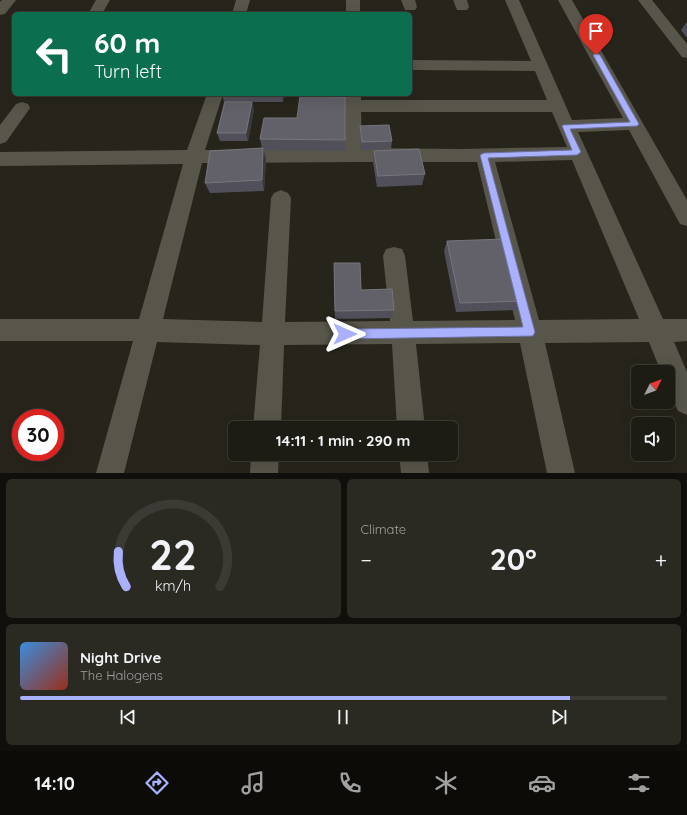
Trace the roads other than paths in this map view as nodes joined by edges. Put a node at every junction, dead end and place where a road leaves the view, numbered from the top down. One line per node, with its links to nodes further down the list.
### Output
1 (9, 0): 8 (street)
2 (103, 0): 9 (street)
3 (243, 0): 10 (street)
4 (353, 0): 11 (street)
5 (512, 0): 14 (street)
6 (566, 0): 19 (street)
7 (646, 0): 12 (street)
8 (0, 11)
9 (96, 12)
10 (240, 12)
11 (353, 12)
12 (687, 54)
13 (412, 65): 14 (street)
14 (540, 66): 17 (street)
15 (214, 96): 25 (street)
16 (353, 100): 17 (street); 23 (street)
17 (557, 106): 20 (street)
18 (22, 108): 21 (street)
19 (635, 124): 20 (street); 28 (street)
20 (566, 126): 22 (street)
21 (0, 138)
22 (577, 152): 24 (street); 32 (street)
23 (353, 155): 24 (street); 25 (street)
24 (484, 155): 34 (street)
25 (194, 157): 26 (street); 31 (street)
26 (0, 159)
27 (281, 198): 35 (street)
28 (687, 218)
29 (394, 256): 36 (street)
30 (0, 330): 31 (street)
31 (148, 330): 35 (street); 42 (street)
32 (657, 330): 33 (street); 34 (street); 37 (street)
33 (687, 330)
34 (530, 332): 36 (street); 45 (street)
35 (272, 334): 36 (street); 38 (street)
36 (403, 334): 39 (street)
37 (687, 402)
38 (267, 421)
39 (410, 421)
40 (265, 461): 43 (street)
41 (413, 461): 44 (street)
42 (110, 473)
43 (264, 473)
44 (414, 473)
45 (561, 473)

